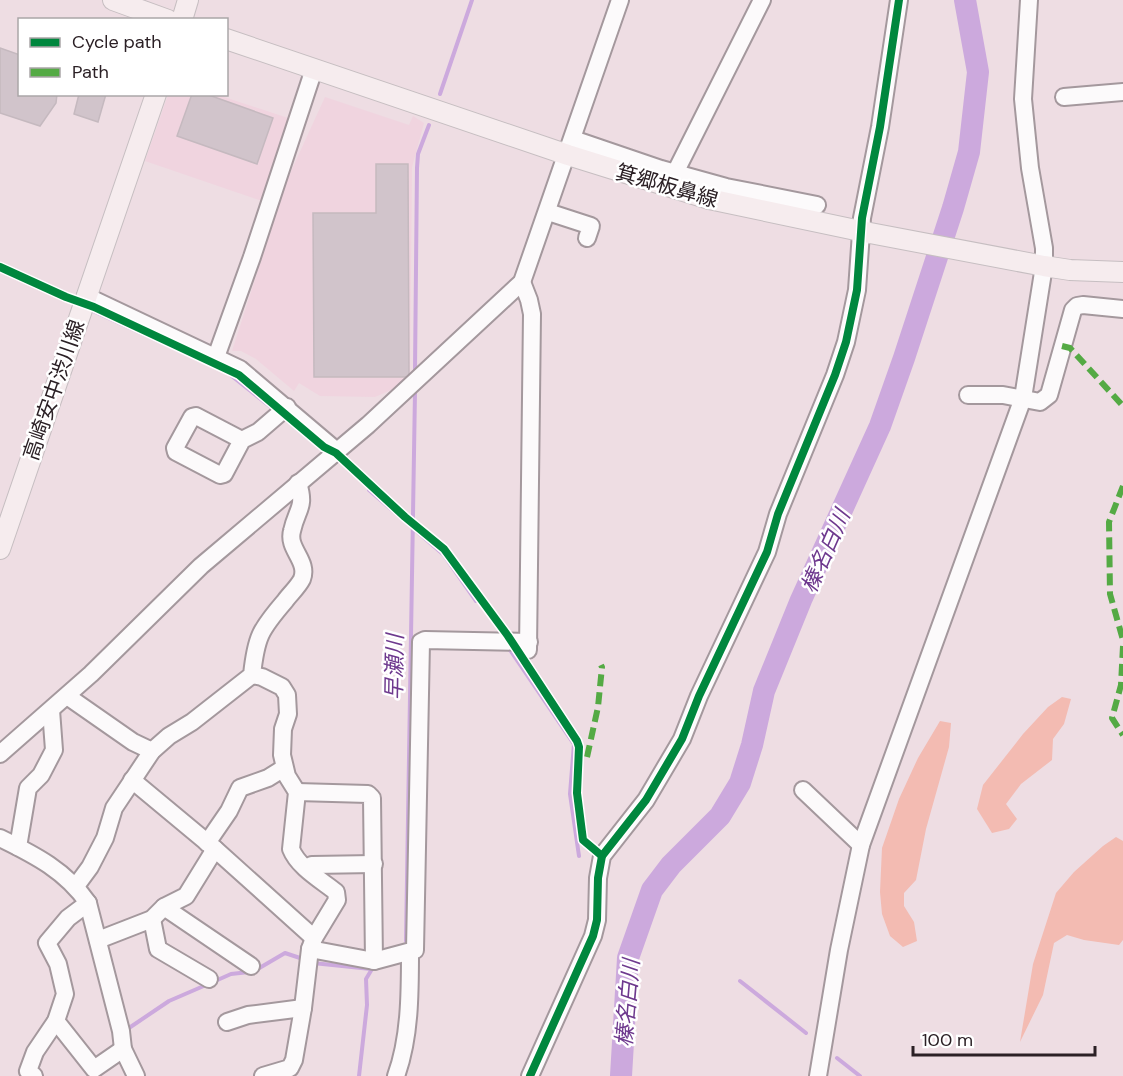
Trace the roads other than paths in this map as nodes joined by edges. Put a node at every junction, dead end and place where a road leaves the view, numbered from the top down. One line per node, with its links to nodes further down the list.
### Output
1 (113, 0): 7 (main road)
2 (188, 0): 8 (main road)
3 (620, 0): 14 (street)
4 (762, 0): 15 (street)
5 (899, 0): 18 (street)
6 (1029, 0): 20 (street)
7 (162, 18)
8 (183, 18)
9 (228, 40): 10 (main road, 箕郷板鼻線)
10 (314, 69): 14 (main road, 箕郷板鼻線); 25 (street)
11 (1123, 92): 13 (street)
12 (155, 96): 23 (main road, 高崎安中渋川線)
13 (1064, 97)
14 (570, 147): 15 (street); 17 (street); 18 (main road, 箕郷板鼻線)
15 (675, 173): 16 (street)
16 (817, 206)
17 (548, 212): 19 (street); 22 (street)
18 (865, 232): 20 (main road, 箕郷板鼻線); 66 (street)
19 (587, 238)
20 (1044, 266): 21 (main road, 箕郷板鼻線); 27 (street)
21 (1123, 272)
22 (522, 282): 30 (street); 54 (street)
23 (86, 296): 25 (street); 32 (main road, 高崎安中渋川線)
24 (1123, 309): 27 (street)
25 (216, 357): 28 (street)
26 (968, 395): 27 (street)
27 (1023, 398): 43 (street)
28 (287, 407): 29 (street); 30 (street)
29 (242, 441)
30 (336, 453): 31 (street)
31 (298, 483): 33 (street); 34 (street)
32 (0, 549)
33 (252, 675): 36 (street); 38 (street)
34 (67, 696): 35 (street); 36 (street)
35 (51, 710): 37 (street); 45 (street)
36 (152, 751): 39 (street)
37 (0, 754)
38 (284, 768): 41 (street); 44 (street)
39 (132, 780): 44 (street); 48 (street)
40 (803, 790): 43 (street)
41 (297, 792): 46 (street); 47 (street)
42 (0, 838): 45 (street)
43 (861, 845): 67 (street)
44 (211, 846): 50 (street); 53 (street)
45 (18, 847): 48 (street)
46 (374, 864): 47 (street); 55 (street)
47 (306, 868): 53 (street)
48 (76, 886): 49 (street)
49 (88, 903): 52 (street); 59 (street)
50 (164, 907): 51 (street); 56 (street)
51 (152, 920): 52 (street); 57 (street)
52 (98, 940): 61 (street)
53 (312, 944): 55 (street); 58 (street)
54 (410, 952): 55 (street); 65 (street)
55 (374, 961)
56 (251, 966)
57 (209, 979)
58 (303, 1008): 60 (street); 64 (street)
59 (56, 1021): 61 (street); 62 (street)
60 (227, 1022)
61 (123, 1049): 63 (street)
62 (34, 1076)
63 (136, 1076)
64 (263, 1076)
65 (396, 1076)
66 (530, 1076)
67 (818, 1076)

